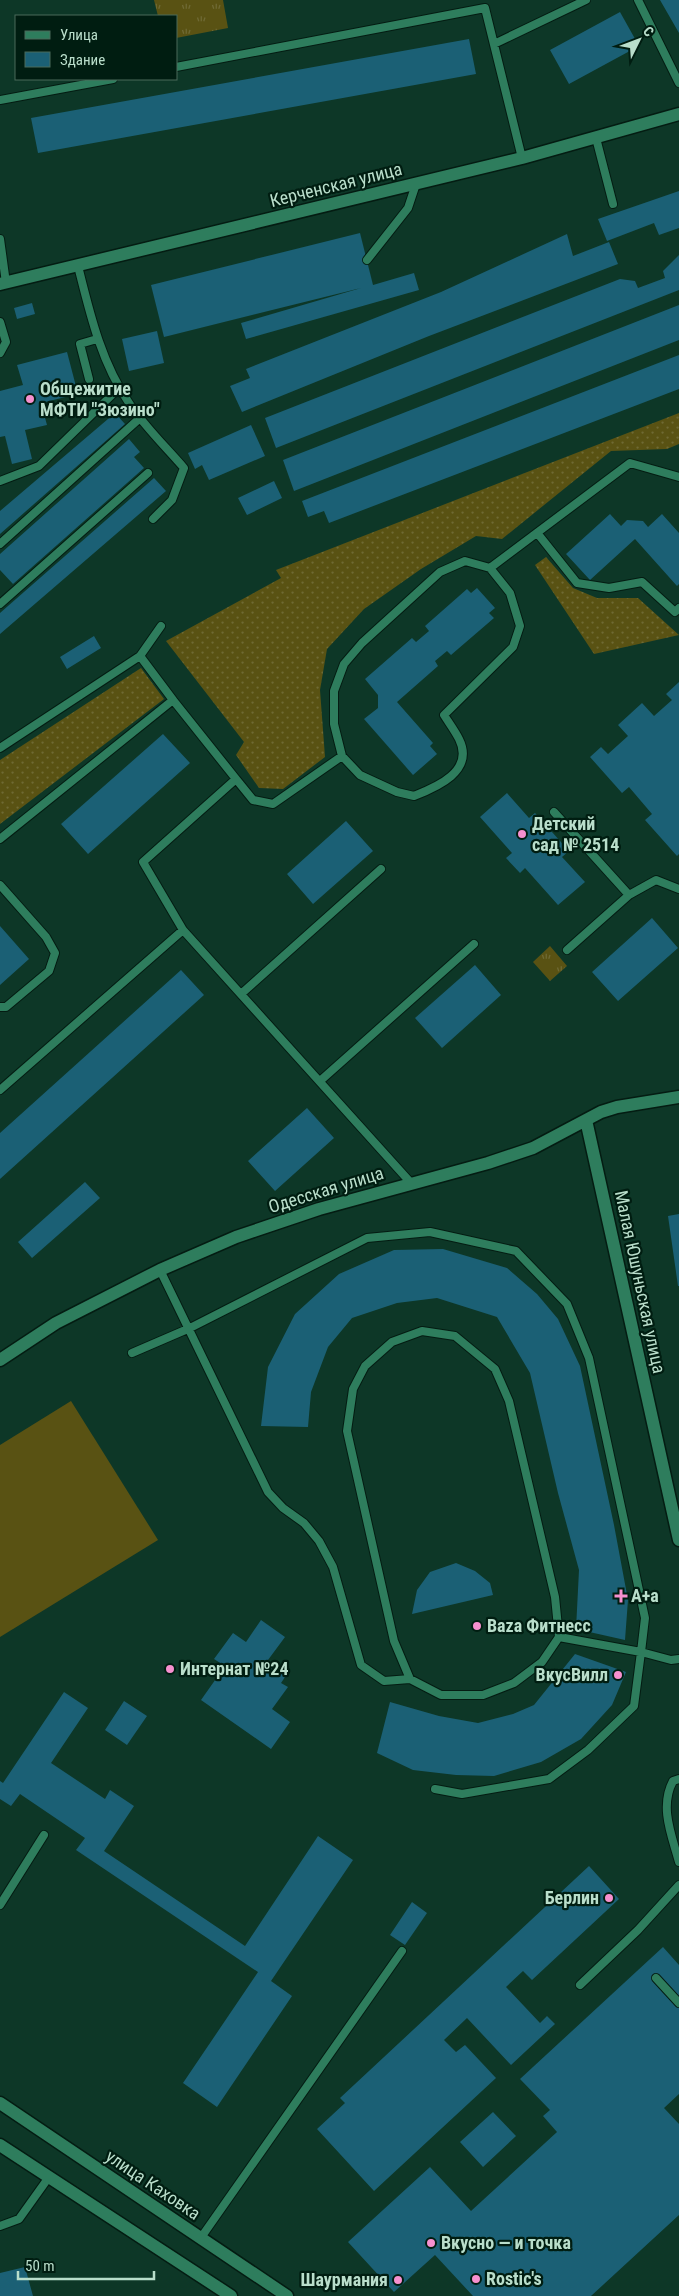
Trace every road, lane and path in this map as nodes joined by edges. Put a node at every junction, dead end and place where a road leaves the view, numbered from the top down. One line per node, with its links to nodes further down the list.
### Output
1 (586, 0): 3 (lane)
2 (638, 0): 6 (lane)
3 (494, 44): 5 (lane); 12 (lane)
4 (679, 63): 6 (lane)
5 (178, 67)
6 (672, 69): 8 (lane)
7 (108, 80): 9 (lane)
8 (679, 83)
9 (0, 100)
10 (679, 114): 11 (street, Керченская улица)
11 (596, 138): 12 (street, Керченская улица); 14 (lane)
12 (522, 158): 13 (street, Керченская улица)
13 (416, 184): 16 (lane); 17 (street, Керченская улица)
14 (613, 204)
15 (0, 239): 18 (lane)
16 (367, 260)
17 (78, 266): 18 (street, Керченская улица); 20 (lane)
18 (3, 284)
19 (0, 322): 21 (lane)
20 (97, 339): 22 (lane); 23 (lane)
21 (0, 353)
22 (89, 379)
23 (119, 388): 24 (lane); 27 (lane)
24 (140, 418): 28 (lane); 30 (lane)
25 (148, 473): 32 (lane)
26 (679, 477): 29 (lane)
27 (0, 481)
28 (153, 520)
29 (538, 534): 31 (lane); 33 (lane)
30 (0, 544)
31 (490, 568): 38 (lane); 38 (lane)
32 (0, 604)
33 (679, 608)
34 (161, 626): 35 (lane)
35 (140, 656): 36 (lane); 37 (lane)
36 (173, 700): 39 (lane); 41 (lane)
37 (0, 748)
38 (342, 756): 39 (lane)
39 (236, 780): 46 (lane)
40 (554, 812): 45 (lane)
41 (0, 839)
42 (381, 869): 49 (lane)
43 (0, 885): 50 (lane)
44 (679, 889): 45 (lane)
45 (629, 895): 48 (lane)
46 (183, 930): 49 (lane); 52 (lane)
47 (474, 944): 51 (lane)
48 (566, 950)
49 (241, 994): 51 (lane)
50 (0, 1008)
51 (320, 1081): 55 (lane)
52 (0, 1090)
53 (679, 1097): 54 (street, Одесская улица)
54 (586, 1120): 55 (street, Одесская улица); 60 (street, Малая Юшуньская улица)
55 (411, 1183): 56 (street, Одесская улица)
56 (160, 1270): 57 (lane); 59 (street, Одесская улица)
57 (190, 1328): 58 (lane); 62 (lane); 64 (lane)
58 (132, 1353)
59 (0, 1360)
60 (679, 1540)
61 (559, 1637): 62 (lane); 64 (lane); 64 (lane)
62 (640, 1652): 63 (lane); 66 (lane)
63 (679, 1659)
64 (410, 1679)
65 (679, 1779): 68 (lane)
66 (435, 1789)
67 (44, 1835): 70 (lane)
68 (679, 1862)
69 (679, 1885): 73 (lane)
70 (0, 1905)
71 (402, 1951): 79 (lane)
72 (656, 1978): 74 (lane)
73 (580, 1985)
74 (679, 2002)
75 (0, 2102): 79 (street, улица Каховка)
76 (0, 2145): 77 (street)
77 (49, 2177): 78 (lane); 80 (street)
78 (0, 2226)
79 (200, 2239): 81 (street, улица Каховка)
80 (231, 2296)
81 (287, 2296)

